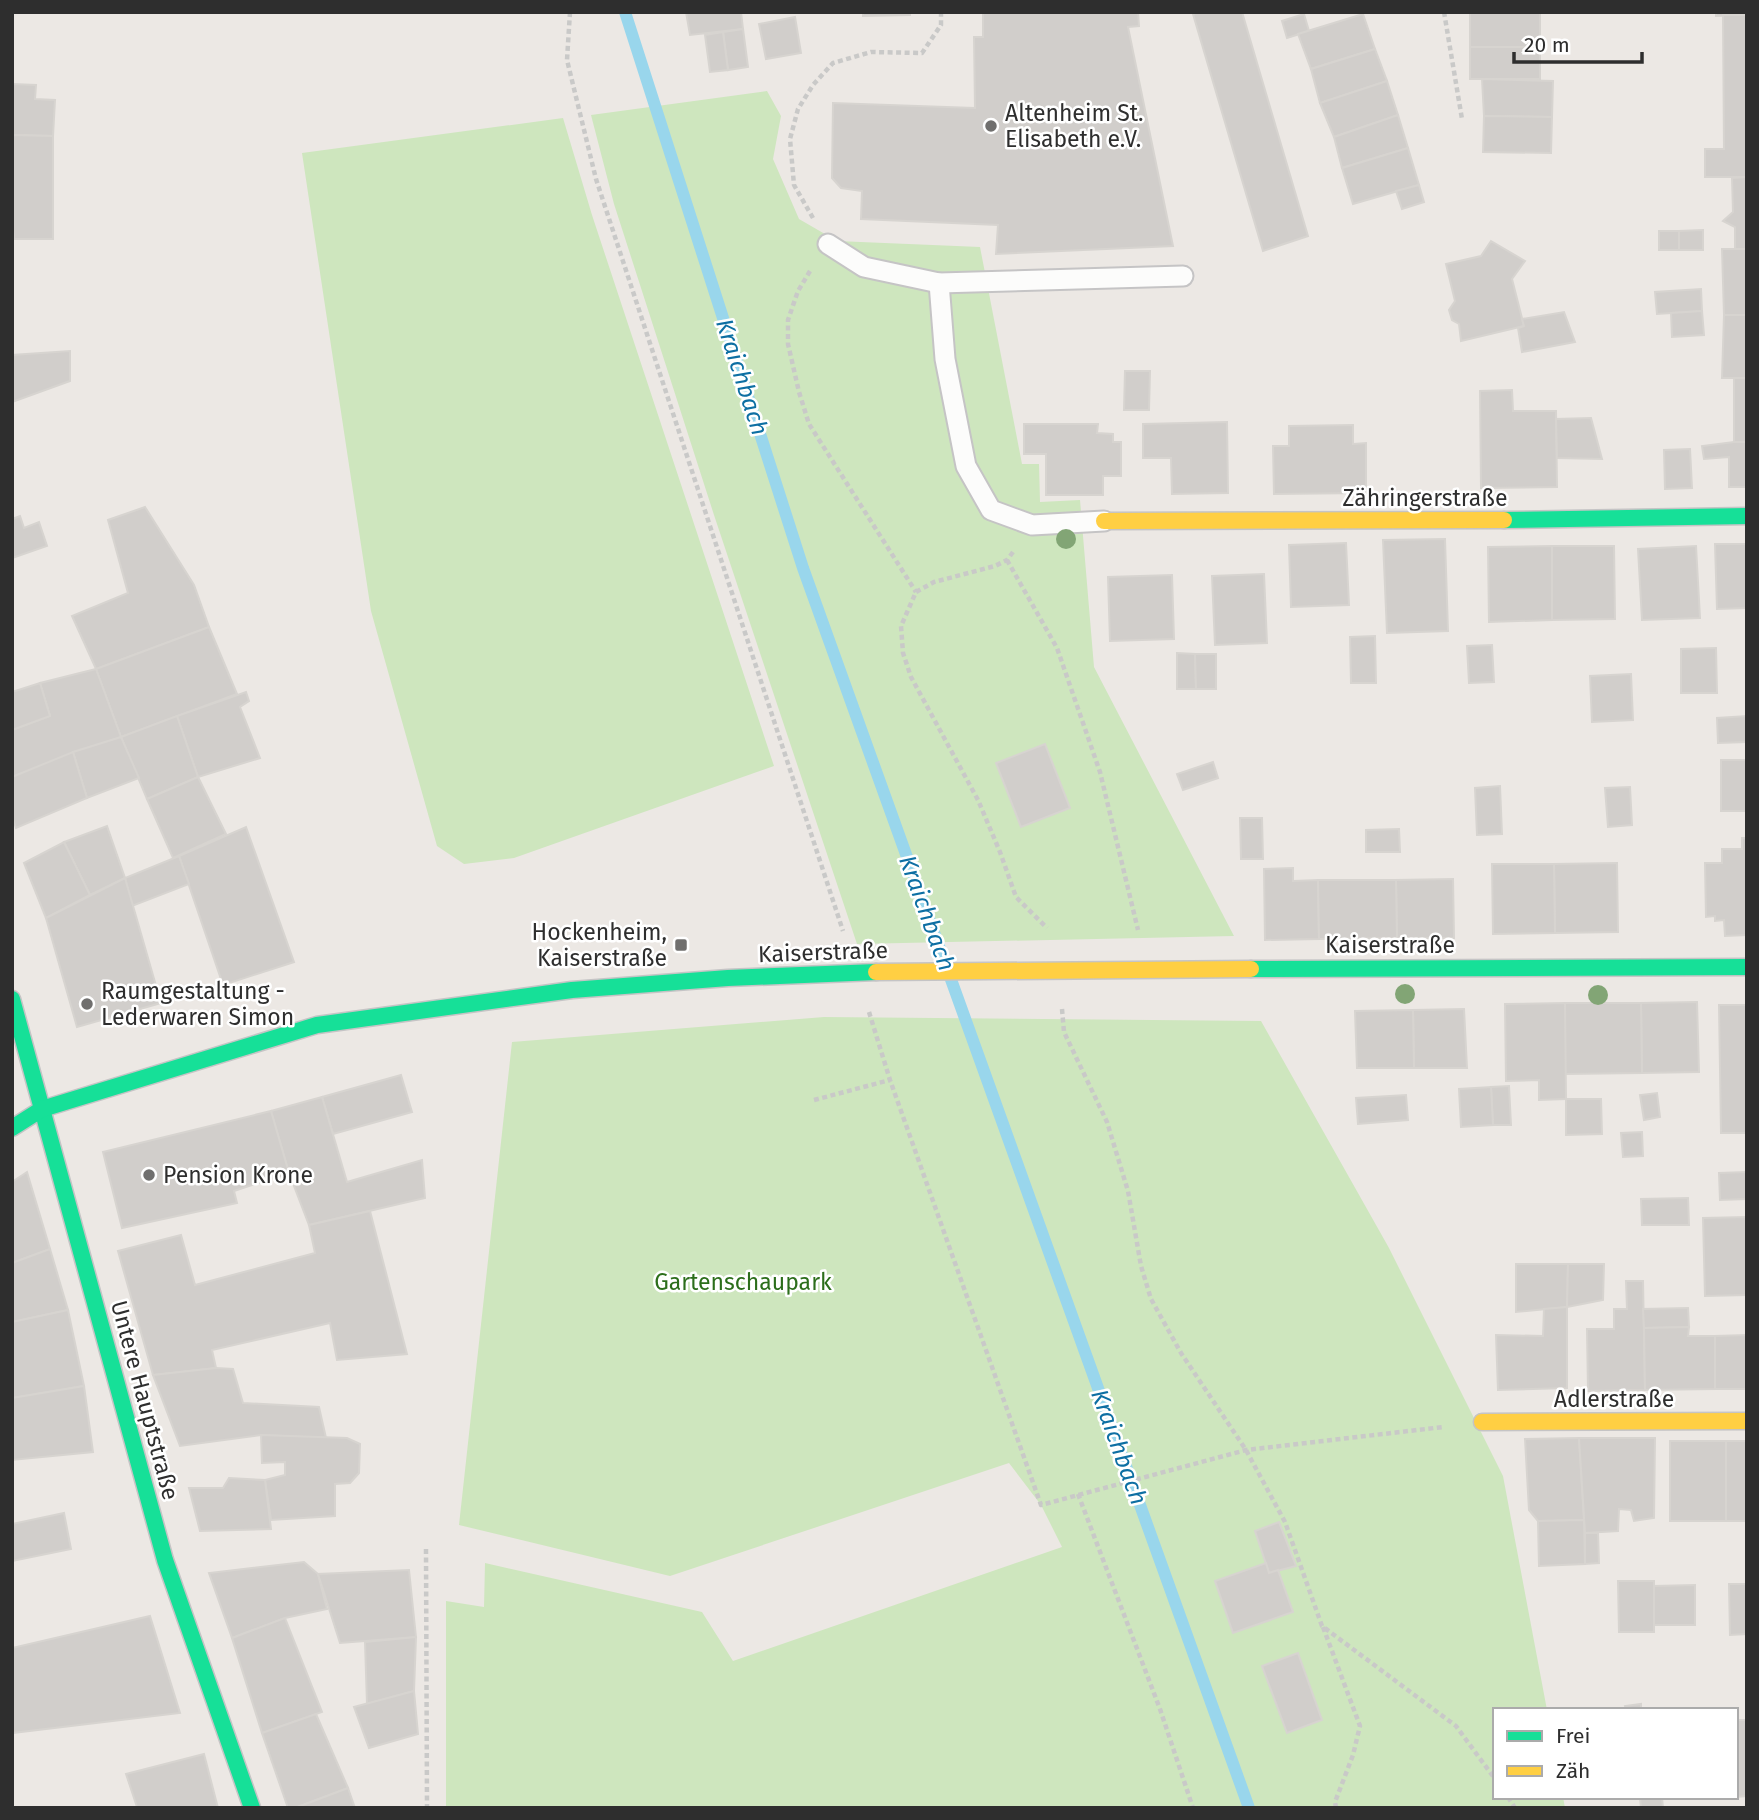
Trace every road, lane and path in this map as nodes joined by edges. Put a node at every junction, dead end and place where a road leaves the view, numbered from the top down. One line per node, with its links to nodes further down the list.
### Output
1 (570, 12): 16 (path)
2 (941, 12): 5 (path)
3 (1444, 12): 4 (path)
4 (1462, 119)
5 (828, 244): 7 (lane); 12 (path)
6 (1183, 276): 7 (lane)
7 (939, 283): 10 (lane)
8 (1747, 516): 9 (street, Zähringerstraße)
9 (1104, 521): 10 (lane)
10 (1032, 525): 11 (path)
11 (1007, 560): 12 (path); 14 (path)
12 (916, 592): 15 (path)
13 (1747, 967): 14 (street, Kaiserstraße)
14 (1147, 969): 15 (street, Kaiserstraße)
15 (1058, 971): 16 (street, Kaiserstraße); 24 (path)
16 (857, 972): 18 (path); 20 (street, Kaiserstraße)
17 (12, 999): 20 (street, Untere Hauptstraße)
18 (890, 1080): 19 (path); 25 (path)
19 (814, 1100)
20 (42, 1109): 21 (street, Kaiserstraße); 29 (street, Untere Hauptstraße)
21 (12, 1128)
22 (1482, 1422): 23 (street, Adlerstraße); 24 (path)
23 (1747, 1422)
24 (1246, 1450): 25 (path); 27 (path)
25 (1078, 1494): 31 (path)
26 (426, 1549): 30 (path)
27 (1322, 1626): 28 (path); 32 (path)
28 (1493, 1776)
29 (252, 1808)
30 (428, 1808)
31 (1194, 1808)
32 (1336, 1808)

